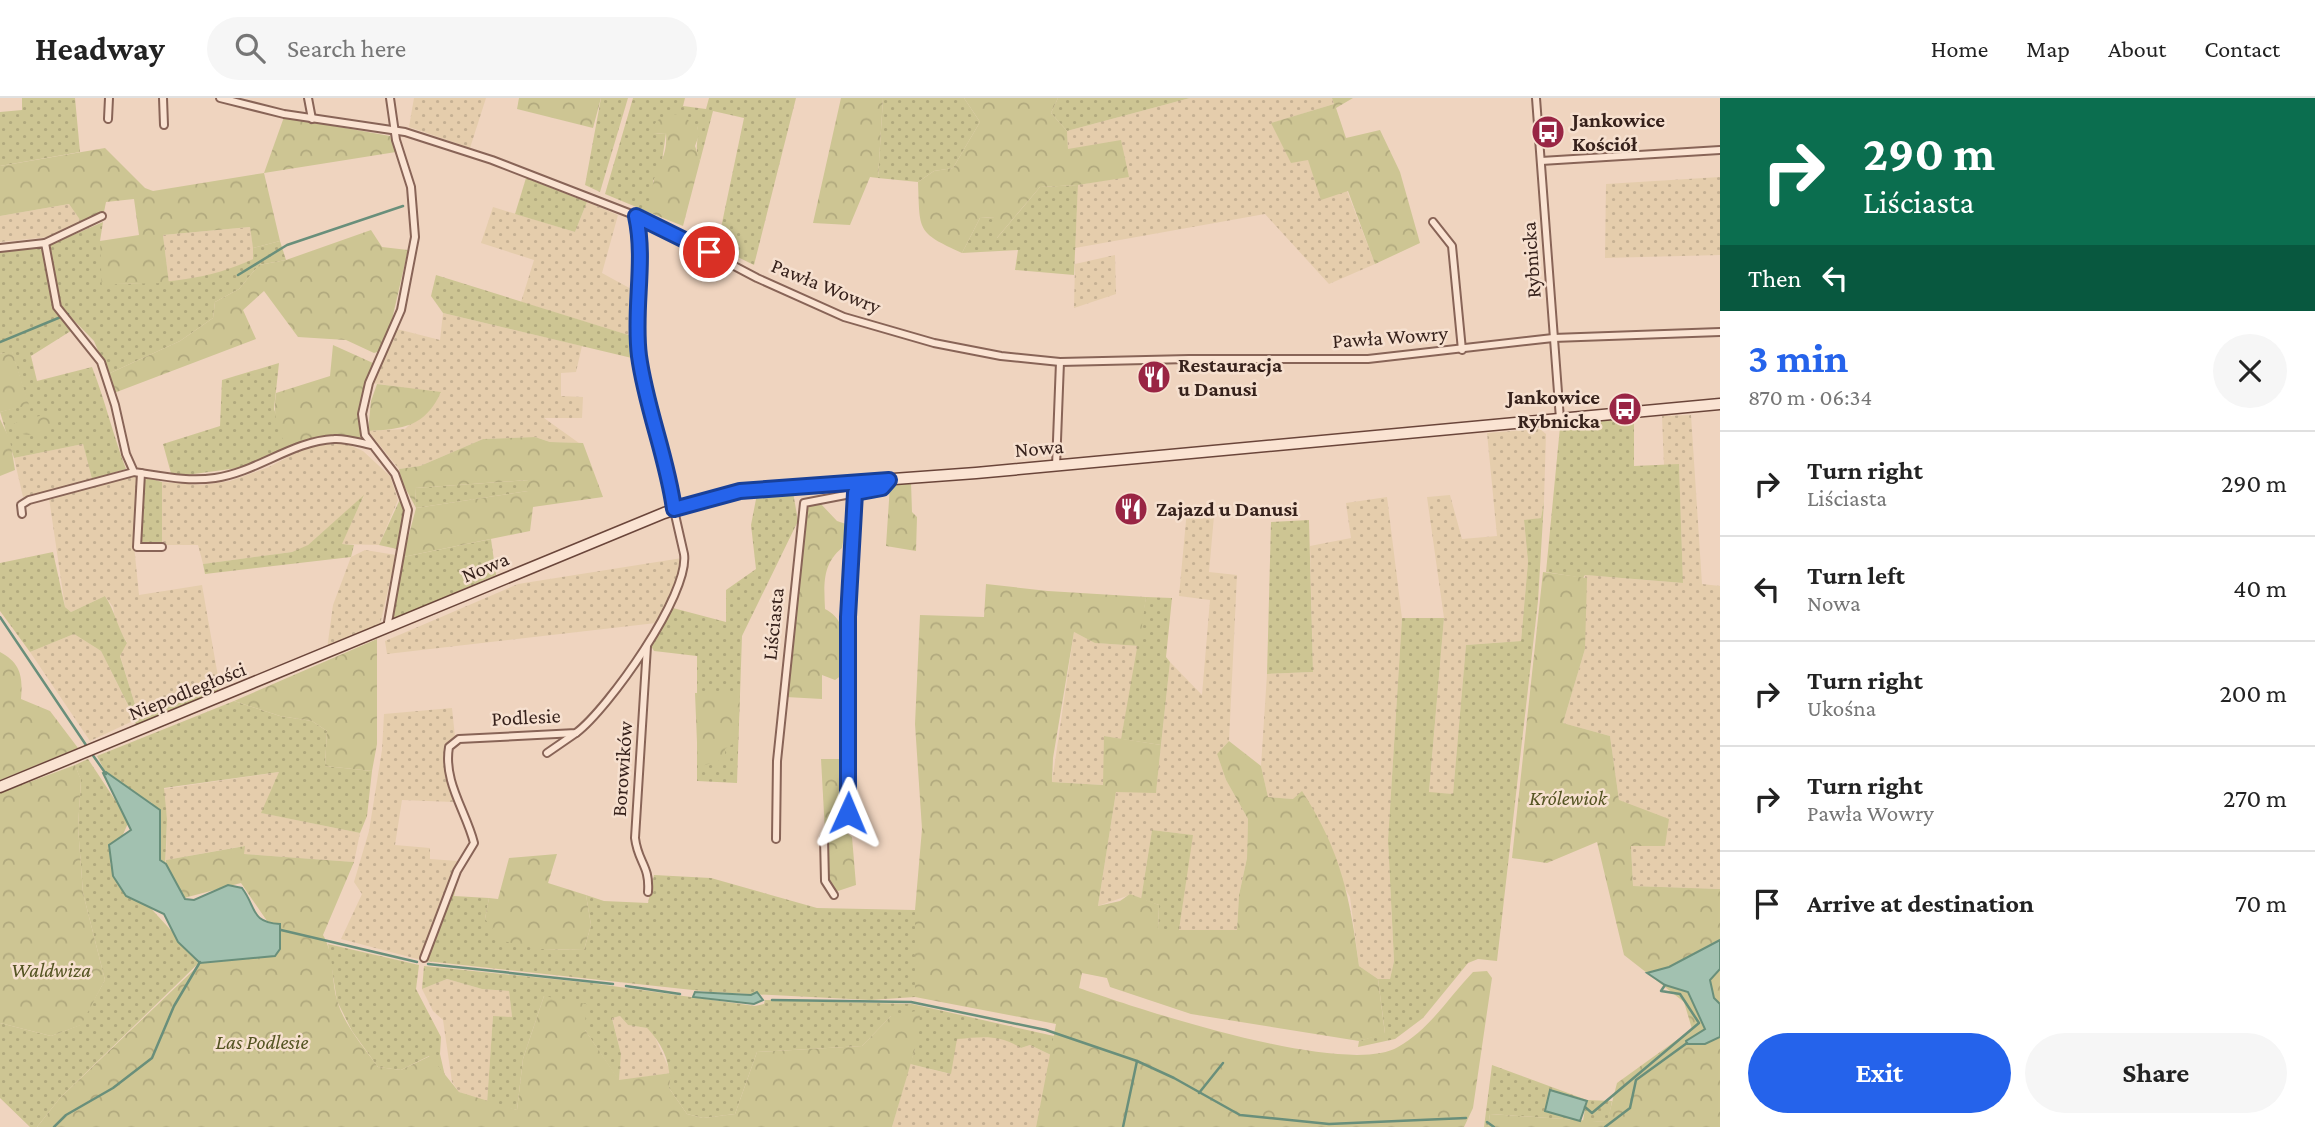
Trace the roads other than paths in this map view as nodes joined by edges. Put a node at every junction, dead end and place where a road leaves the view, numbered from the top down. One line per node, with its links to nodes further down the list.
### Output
1 (109, 98): 7 (street)
2 (163, 98): 9 (street)
3 (220, 98): 8 (street, Pawła Wowry)
4 (308, 98): 8 (street)
5 (390, 98): 10 (street)
6 (1536, 98): 12 (street, Rybnicka)
7 (108, 119)
8 (312, 119): 10 (street, Pawła Wowry)
9 (164, 125)
10 (395, 131): 14 (street, Pawła Wowry); 24 (street)
11 (1720, 150): 12 (street)
12 (1541, 161): 19 (street, Rybnicka)
13 (102, 216): 16 (street)
14 (636, 216): 21 (street, Pawła Wowry); 29 (street, Podlesie)
15 (1433, 222): 20 (street)
16 (45, 243): 17 (street); 26 (street)
17 (0, 248)
18 (1720, 332): 19 (street, Pawła Wowry)
19 (1553, 338): 20 (street, Pawła Wowry); 23 (street, Rybnicka)
20 (1462, 350): 21 (street, Pawła Wowry)
21 (1060, 362): 25 (street)
22 (1720, 404): 23 (street, Nowa)
23 (1560, 419): 25 (street, Nowa)
24 (371, 445): 26 (street); 32 (street)
25 (1056, 466): 27 (street, Nowa)
26 (138, 473): 30 (street); 31 (street)
27 (889, 480): 28 (street, Liściasta); 29 (street, Nowa)
28 (855, 493): 37 (street, Liściasta); 39 (street)
29 (674, 509): 32 (street, Nowa); 33 (street, Podlesie)
30 (22, 514)
31 (162, 547)
32 (387, 629): 36 (street, Niepodległości)
33 (646, 646): 34 (street, Podlesie); 38 (street, Borowików)
34 (576, 733): 35 (street); 40 (street, Podlesie)
35 (547, 753)
36 (0, 787)
37 (776, 839)
38 (648, 892)
39 (834, 895)
40 (424, 958)

